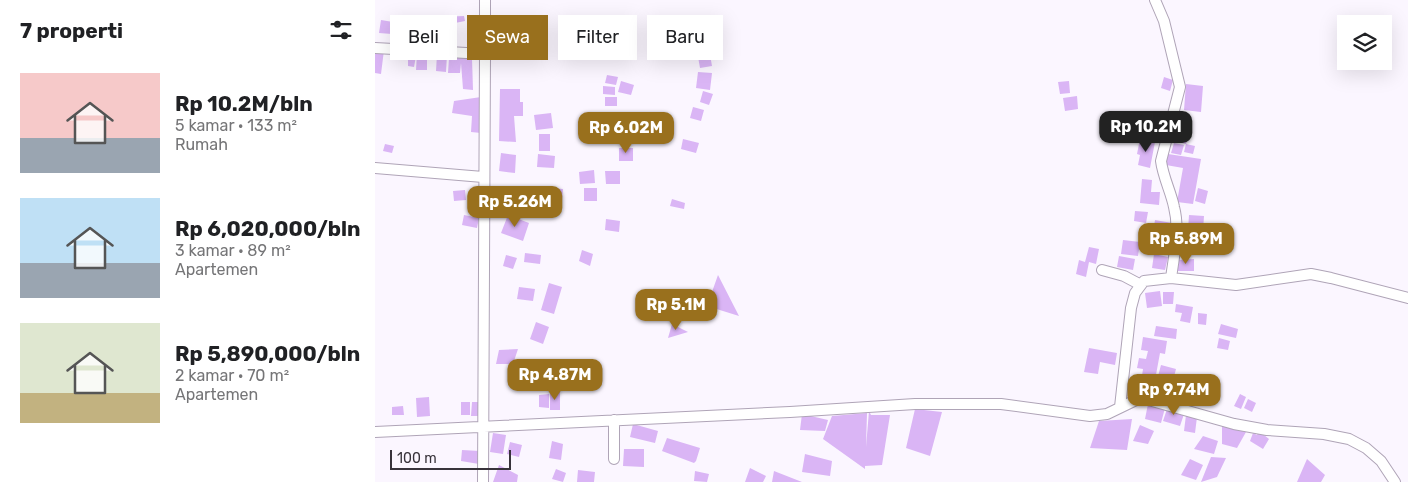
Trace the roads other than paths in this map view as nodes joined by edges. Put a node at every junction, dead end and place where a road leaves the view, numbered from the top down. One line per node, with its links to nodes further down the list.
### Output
1 (485, 0): 3 (street)
2 (1155, 0): 10 (street)
3 (485, 15)
4 (375, 48): 5 (street)
5 (467, 53)
6 (485, 60): 8 (street)
7 (375, 168): 8 (street)
8 (483, 177): 15 (street)
9 (1102, 270): 11 (street)
10 (1171, 278): 11 (street); 12 (street)
11 (1141, 285): 13 (street)
12 (1408, 298)
13 (1120, 407): 14 (street); 19 (street)
14 (614, 420): 15 (street); 17 (street)
15 (483, 426): 16 (street); 18 (street)
16 (375, 432)
17 (614, 458)
18 (483, 482)
19 (1395, 482)

